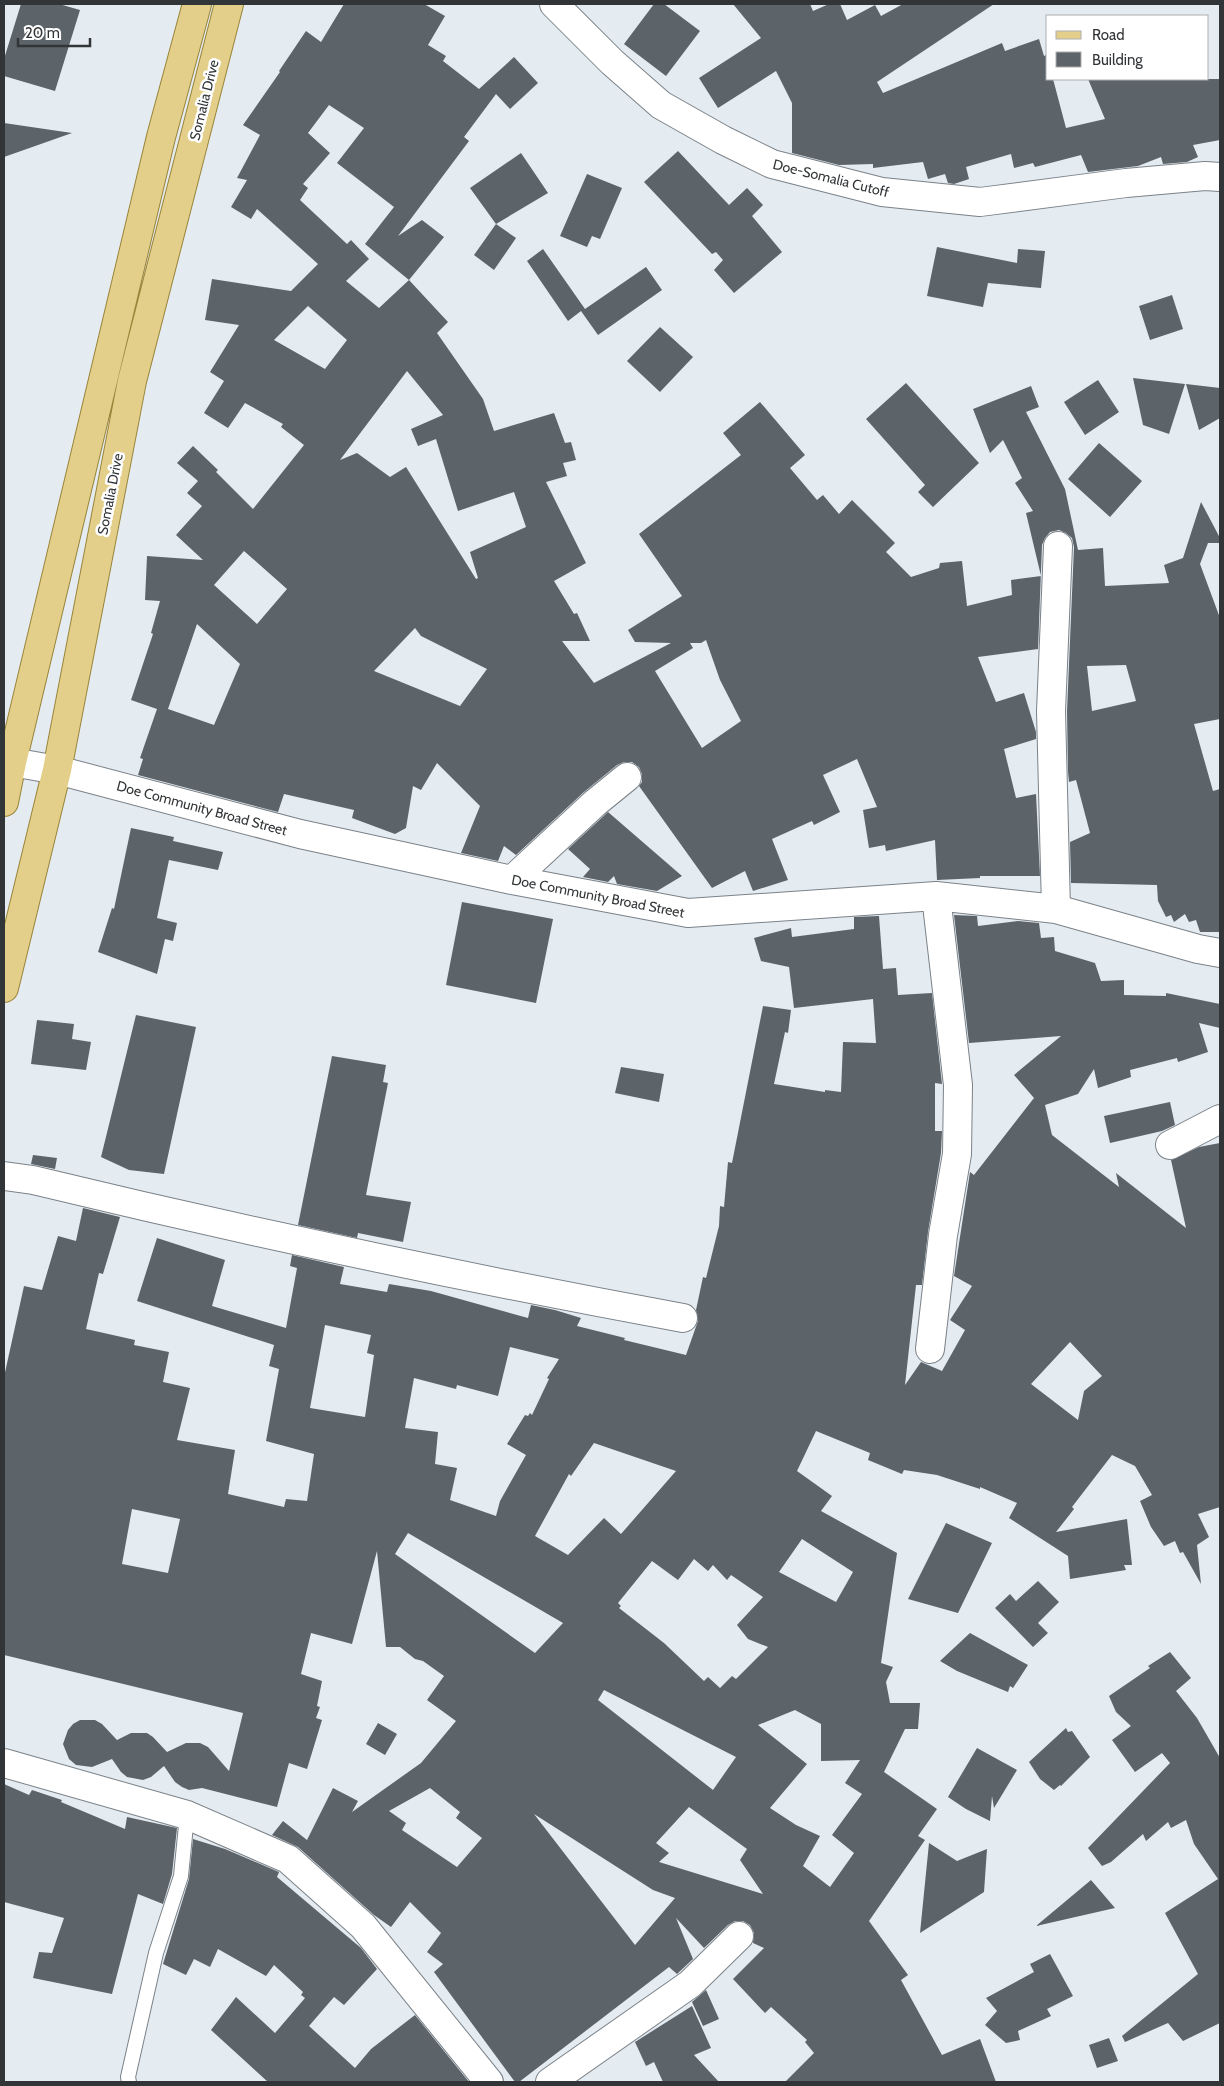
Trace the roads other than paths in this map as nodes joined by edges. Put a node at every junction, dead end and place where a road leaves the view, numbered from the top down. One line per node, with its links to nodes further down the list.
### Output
1 (196, 4): 6 (main road)
2 (229, 4): 7 (main road, Somalia Drive)
3 (558, 5): 4 (street, Doe-Somalia Cutoff)
4 (1220, 177)
5 (1058, 546): 12 (street)
6 (12, 762): 7 (street, Doe Community Broad Street); 9 (main road)
7 (57, 770): 10 (street, Doe Community Broad Street); 14 (main road, Somalia Drive)
8 (627, 777): 10 (street)
9 (4, 802)
10 (512, 880): 11 (street, Doe Community Broad Street)
11 (936, 896): 12 (street, Doe Community Broad Street); 19 (street)
12 (1056, 910): 13 (street, Doe Community Broad Street)
13 (1220, 953)
14 (4, 988)
15 (1220, 1119): 16 (street)
16 (1170, 1145)
17 (4, 1176): 18 (street)
18 (683, 1318)
19 (930, 1349)
20 (4, 1762): 21 (street)
21 (187, 1814): 23 (lane); 24 (street)
22 (739, 1936): 25 (street)
23 (129, 2082)
24 (489, 2082)
25 (550, 2082)

